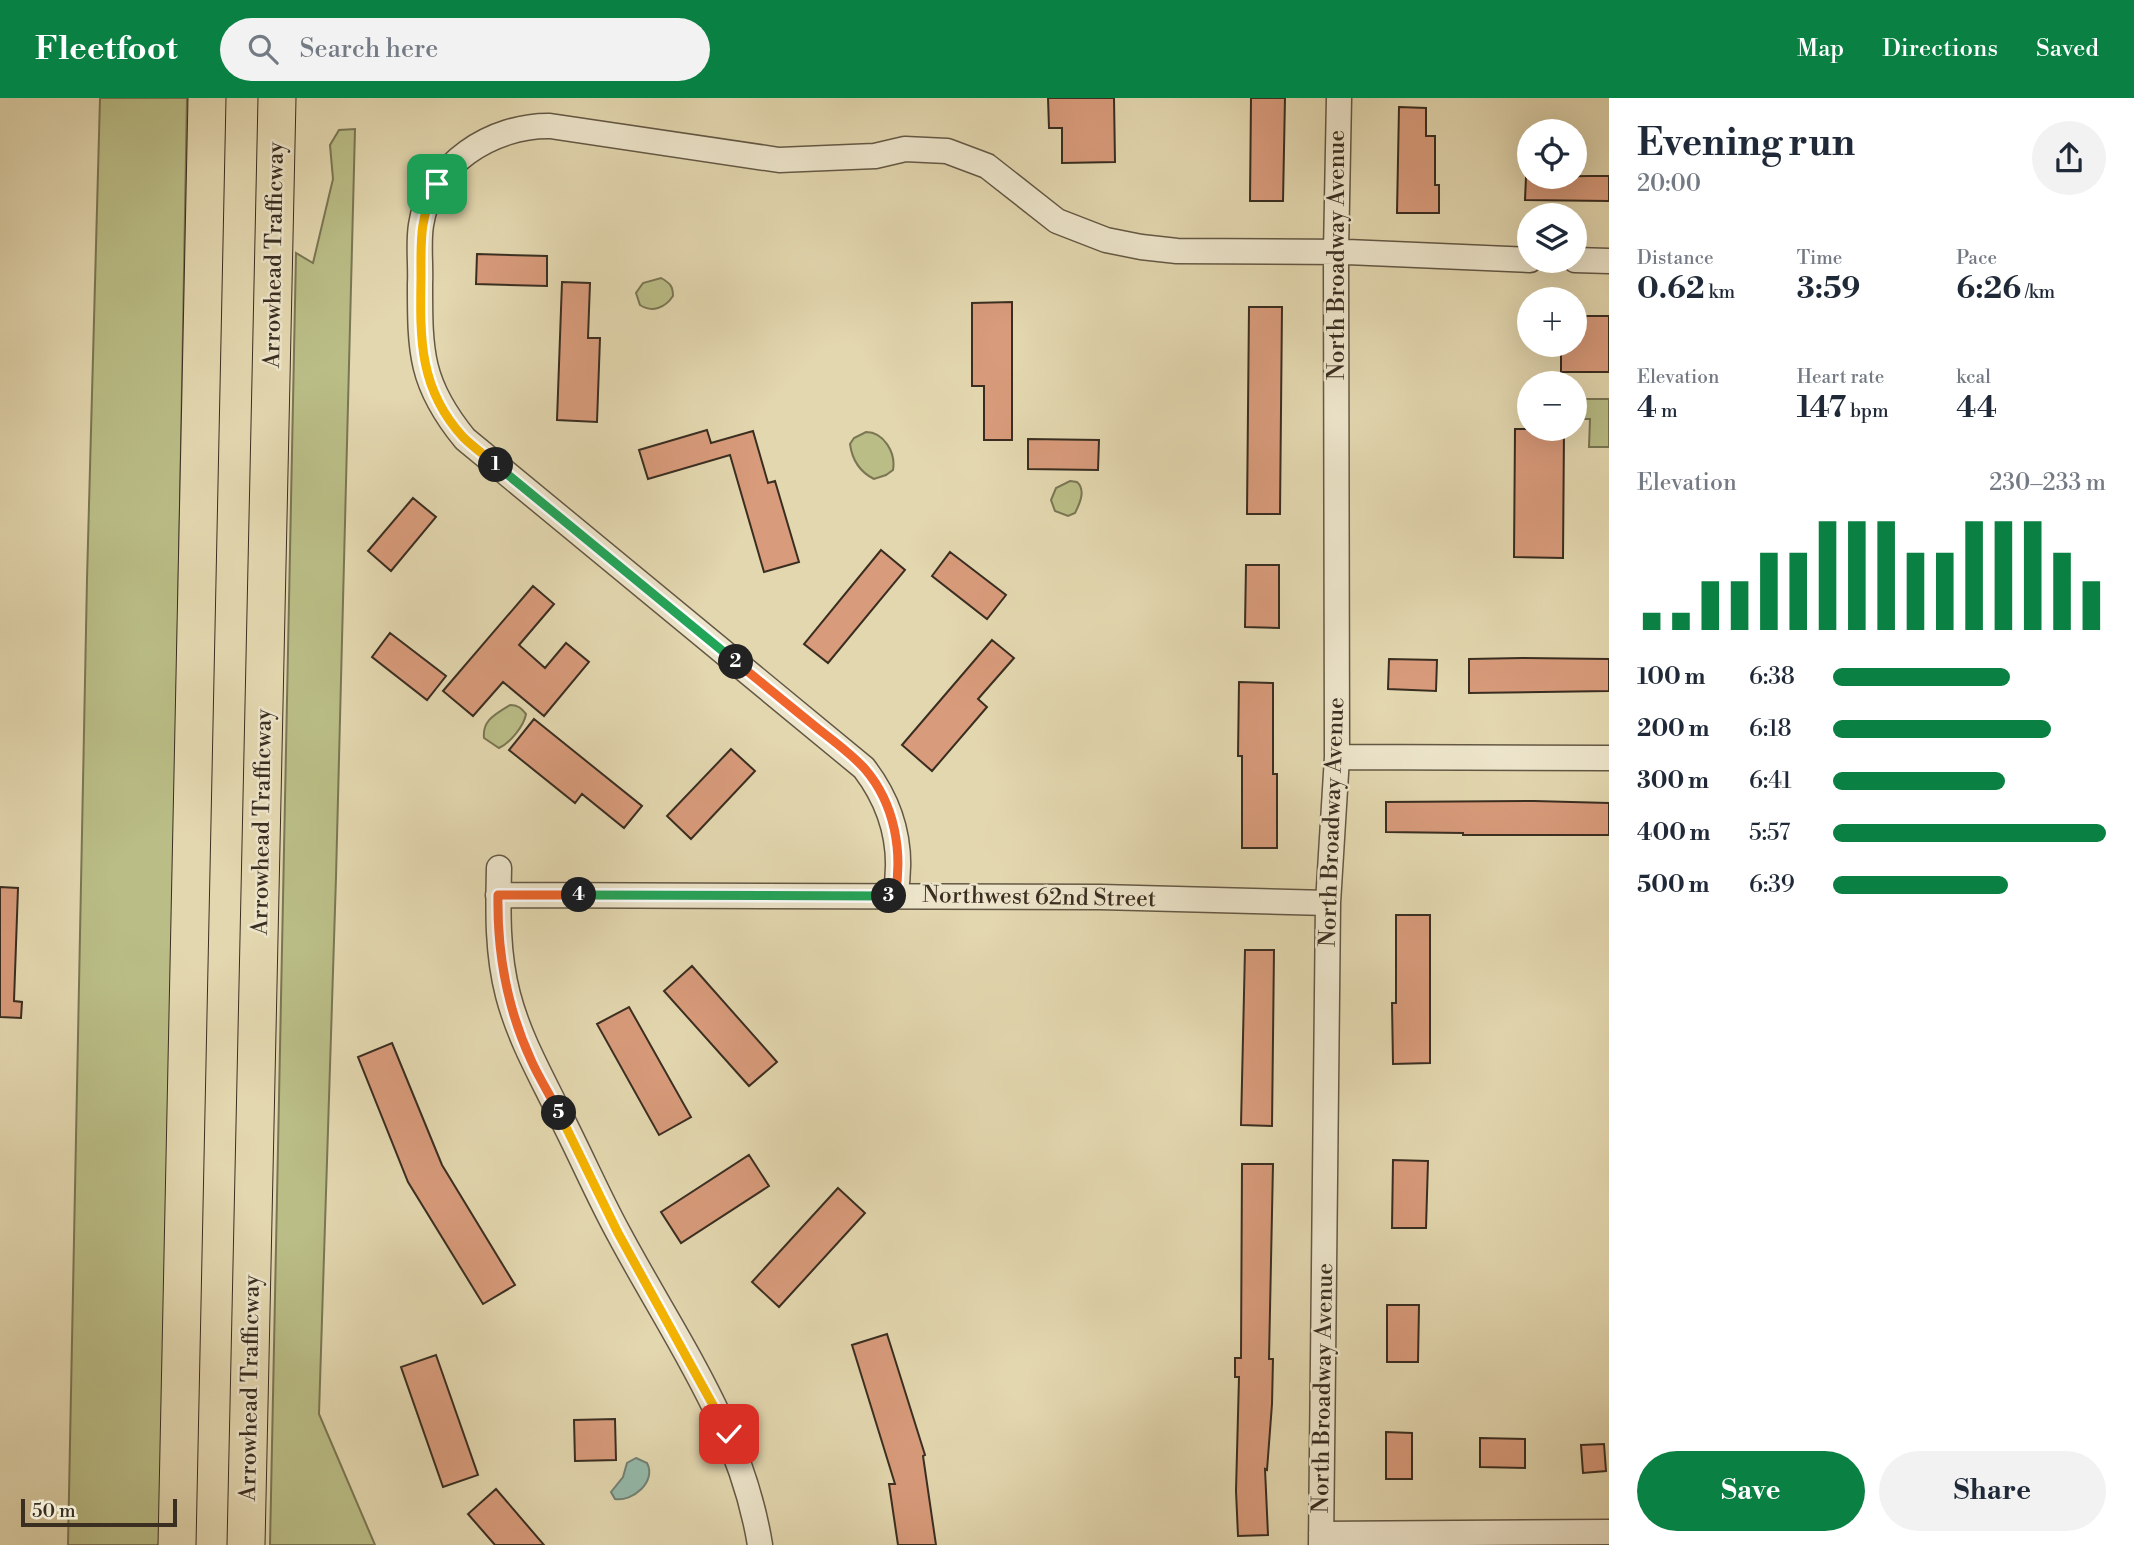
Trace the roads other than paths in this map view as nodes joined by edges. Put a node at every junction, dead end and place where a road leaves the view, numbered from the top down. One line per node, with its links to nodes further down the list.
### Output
1 (207, 98): 16 (highway)
2 (277, 98): 17 (highway, Arrowhead Trafficway)
3 (1339, 98): 4 (street, North Broadway Avenue)
4 (1336, 252): 5 (street); 8 (street, North Broadway Avenue); 12 (street)
5 (1517, 259)
6 (1587, 260): 7 (street)
7 (1609, 261)
8 (1337, 757): 9 (street); 13 (street, North Broadway Avenue)
9 (1609, 758)
10 (499, 869): 11 (street)
11 (498, 895): 12 (street, Northwest 62nd Street); 18 (street)
12 (895, 896): 13 (street, Northwest 62nd Street)
13 (1328, 902): 15 (street, North Broadway Avenue)
14 (1609, 1532): 15 (street)
15 (1321, 1539)
16 (177, 1545)
17 (246, 1545)
18 (760, 1545)

